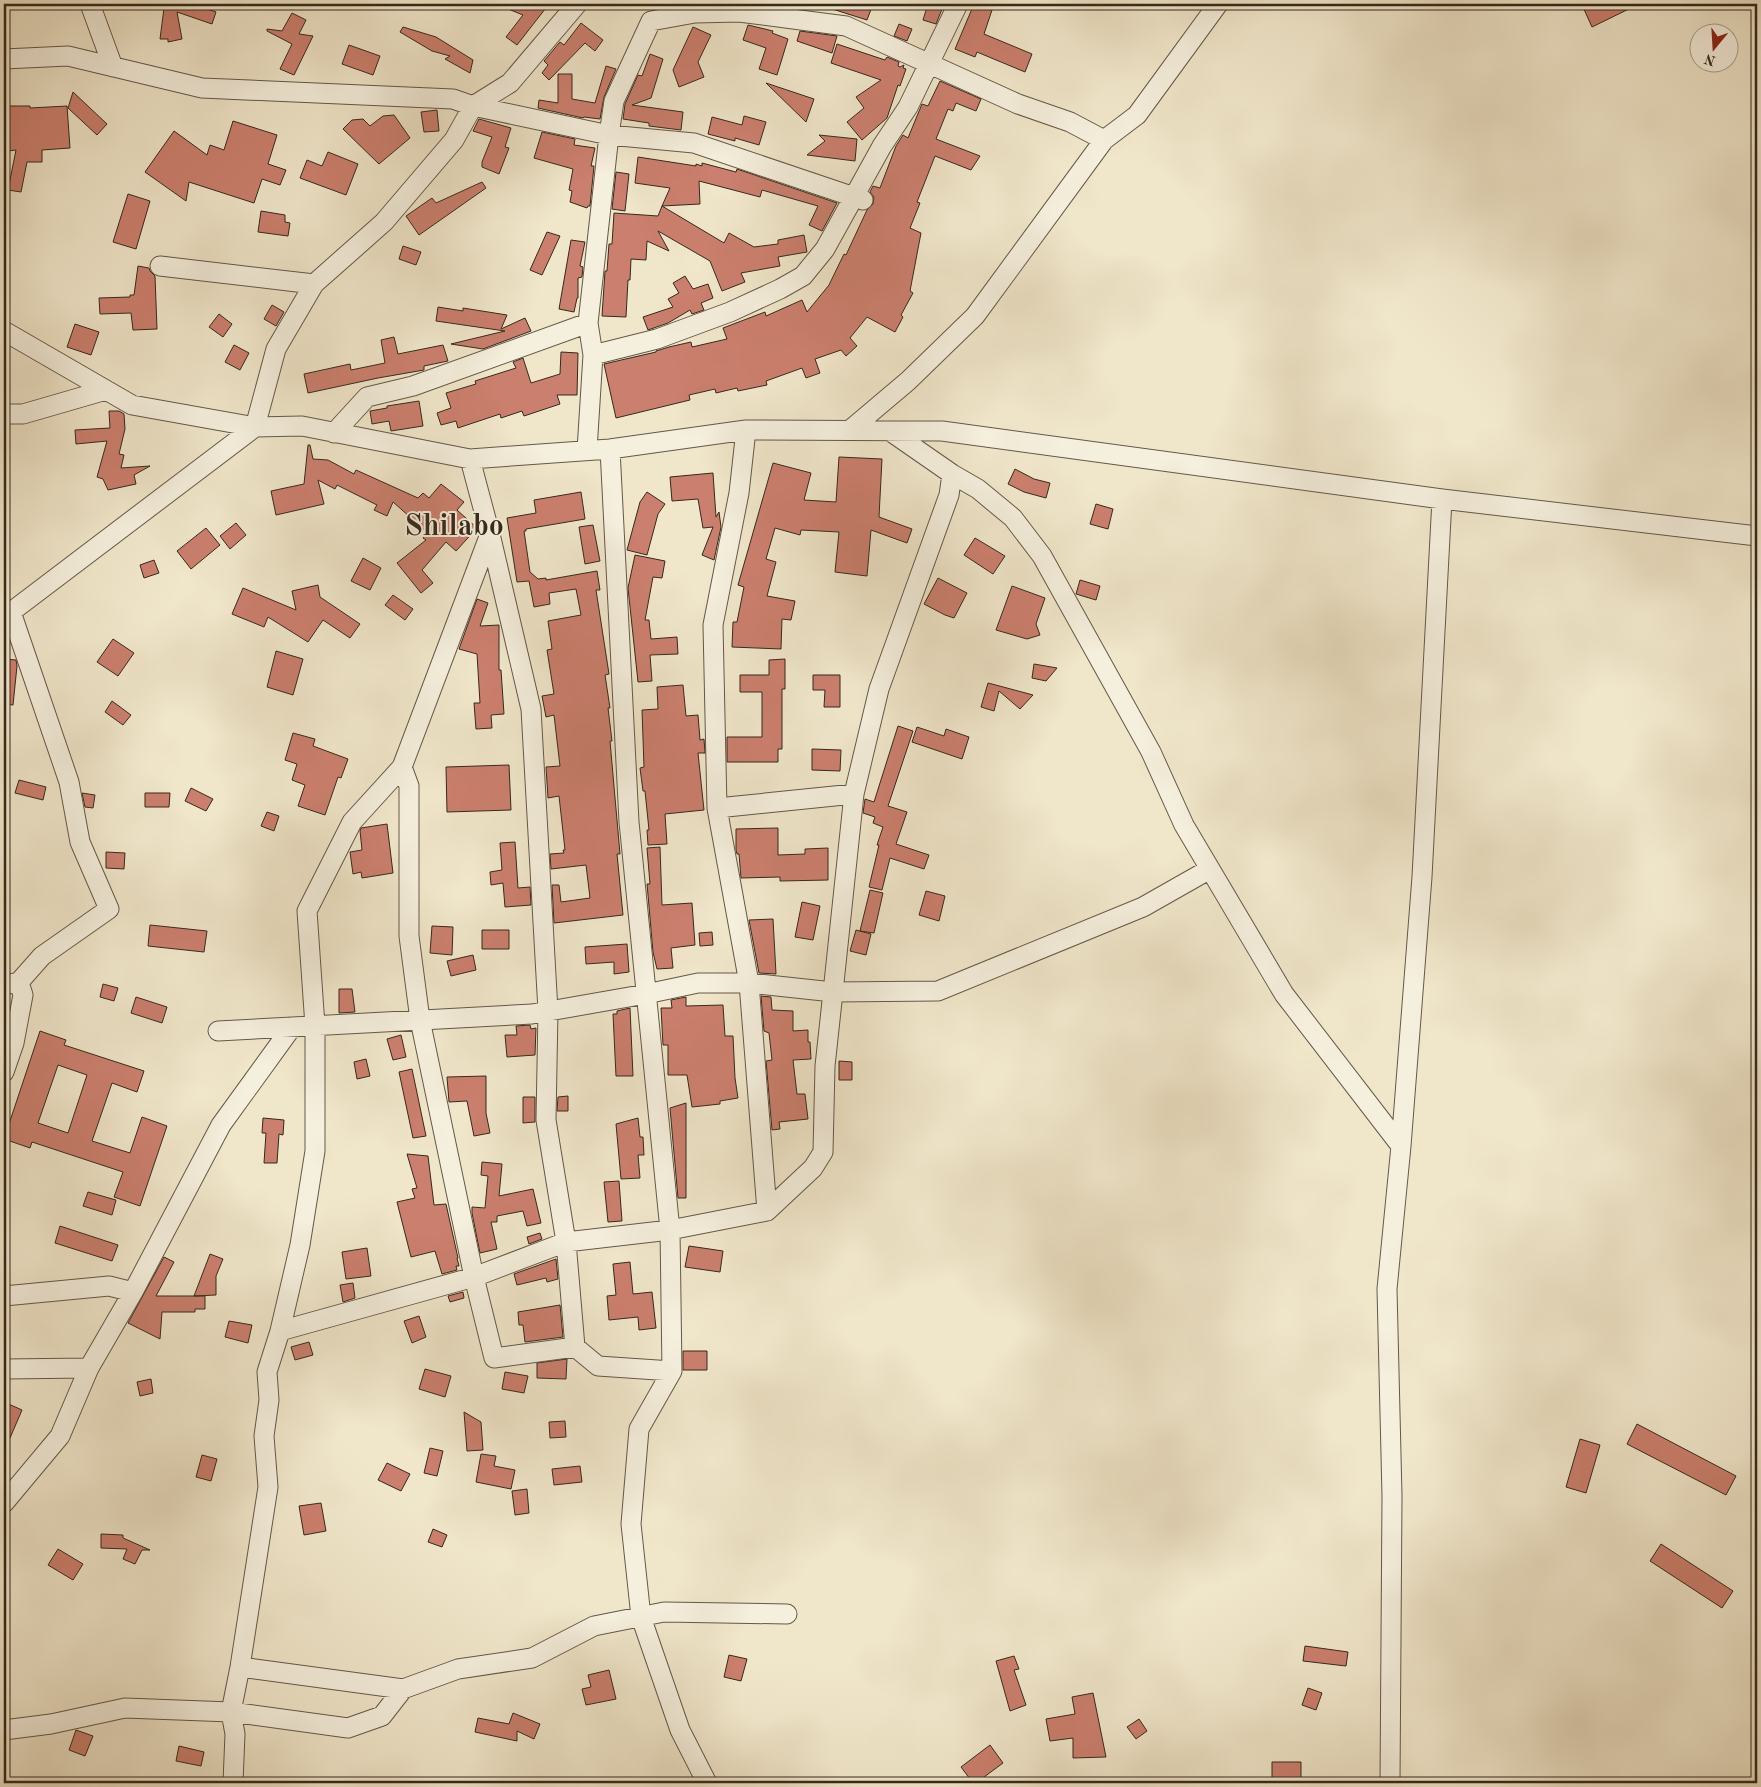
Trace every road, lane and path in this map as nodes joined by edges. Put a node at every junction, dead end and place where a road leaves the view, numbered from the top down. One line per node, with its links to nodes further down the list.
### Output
1 (90, 4): 7 (street)
2 (577, 4): 8 (street)
3 (958, 4): 6 (street)
4 (1218, 4): 10 (street)
5 (4, 59): 7 (street)
6 (930, 62): 9 (street); 10 (street); 11 (street)
7 (113, 67): 8 (street)
8 (473, 106): 9 (street); 13 (street)
9 (608, 135): 11 (street); 14 (street)
10 (1104, 140): 21 (street)
11 (858, 198): 16 (street)
12 (160, 266): 13 (street)
13 (314, 284): 19 (street)
14 (588, 323): 16 (street); 23 (street)
15 (4, 331): 17 (street)
16 (593, 355): 25 (street)
17 (106, 390): 18 (street); 19 (street)
18 (4, 414)
19 (255, 427): 23 (street); 31 (street)
20 (746, 430): 21 (street); 24 (street); 34 (street)
21 (850, 430): 22 (street)
22 (890, 430): 27 (street); 28 (street)
23 (334, 433): 26 (street)
24 (610, 449): 25 (street); 39 (street)
25 (587, 450): 26 (street)
26 (470, 459): 29 (street)
27 (952, 474): 33 (street); 35 (street)
28 (1442, 499): 30 (street); 46 (street)
29 (490, 534): 32 (street); 40 (street)
30 (1757, 536)
31 (7, 614): 36 (street)
32 (402, 767): 41 (street); 42 (street)
33 (854, 794): 34 (street); 38 (street)
34 (717, 808): 37 (street)
35 (1210, 869): 38 (street); 46 (street)
36 (11, 984): 45 (street)
37 (749, 984): 38 (street); 39 (street); 47 (street)
38 (833, 992): 47 (street)
39 (646, 994): 40 (street); 48 (street)
40 (548, 1011): 41 (street); 49 (street)
41 (420, 1020): 42 (street); 50 (street)
42 (315, 1026): 43 (street); 53 (street)
43 (292, 1027): 44 (street); 51 (street)
44 (218, 1032)
45 (4, 1072)
46 (1401, 1146): 67 (street)
47 (767, 1211): 48 (street)
48 (670, 1230): 49 (street); 57 (street)
49 (566, 1242): 50 (street); 54 (street)
50 (474, 1277): 53 (street); 54 (street)
51 (133, 1292): 52 (street); 55 (street)
52 (4, 1296)
53 (280, 1331): 61 (street)
54 (575, 1347): 57 (street)
55 (89, 1368): 56 (street); 58 (street)
56 (4, 1369)
57 (672, 1370): 60 (street)
58 (4, 1503)
59 (787, 1614): 60 (street)
60 (641, 1618): 62 (street); 66 (street)
61 (240, 1667): 62 (street); 63 (street)
62 (403, 1689): 63 (street)
63 (231, 1712): 64 (street); 65 (street)
64 (4, 1730)
65 (233, 1783)
66 (707, 1783)
67 (1390, 1783)

